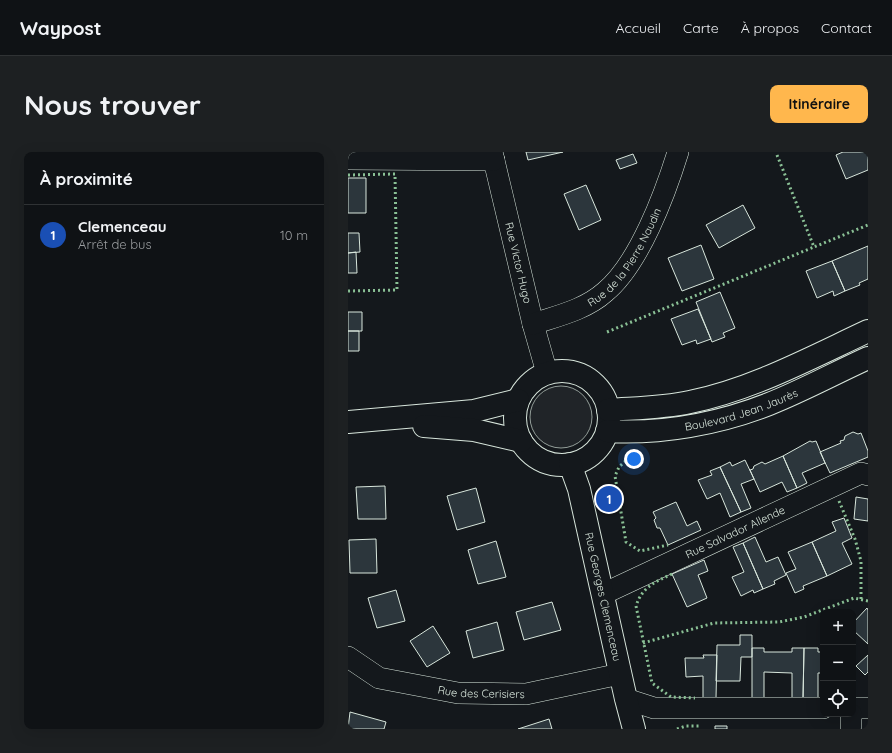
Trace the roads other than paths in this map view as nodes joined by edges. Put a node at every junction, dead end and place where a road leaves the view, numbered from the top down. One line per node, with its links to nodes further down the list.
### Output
1 (678, 152): 4 (street, Rue de la Pierre Naudin)
2 (493, 156): 3 (street); 4 (street, Rue Victor Hugo)
3 (348, 159)
4 (533, 324): 7 (street, Rue Victor Hugo)
5 (868, 331): 9 (street, Boulevard Jean Jaurès)
6 (868, 358): 9 (street, Boulevard Jean Jaurès)
7 (547, 373): 8 (street); 9 (street)
8 (518, 400): 10 (street); 11 (street)
9 (608, 420): 12 (street)
10 (359, 422): 11 (street)
11 (521, 441): 12 (street)
12 (570, 464): 14 (street, Rue Georges Clemenceau)
13 (868, 475): 14 (street, Rue Salvador Allende)
14 (604, 594): 16 (street, Rue Georges Clemenceau)
15 (348, 657): 16 (street, Rue des Cerisiers)
16 (620, 674): 17 (street, Rue Georges Clemenceau)
17 (626, 699): 18 (street); 22 (street, Rue Georges Clemenceau)
18 (820, 708)
19 (856, 708): 20 (street)
20 (868, 708)
21 (851, 717): 23 (street)
22 (634, 729)
23 (851, 729)

